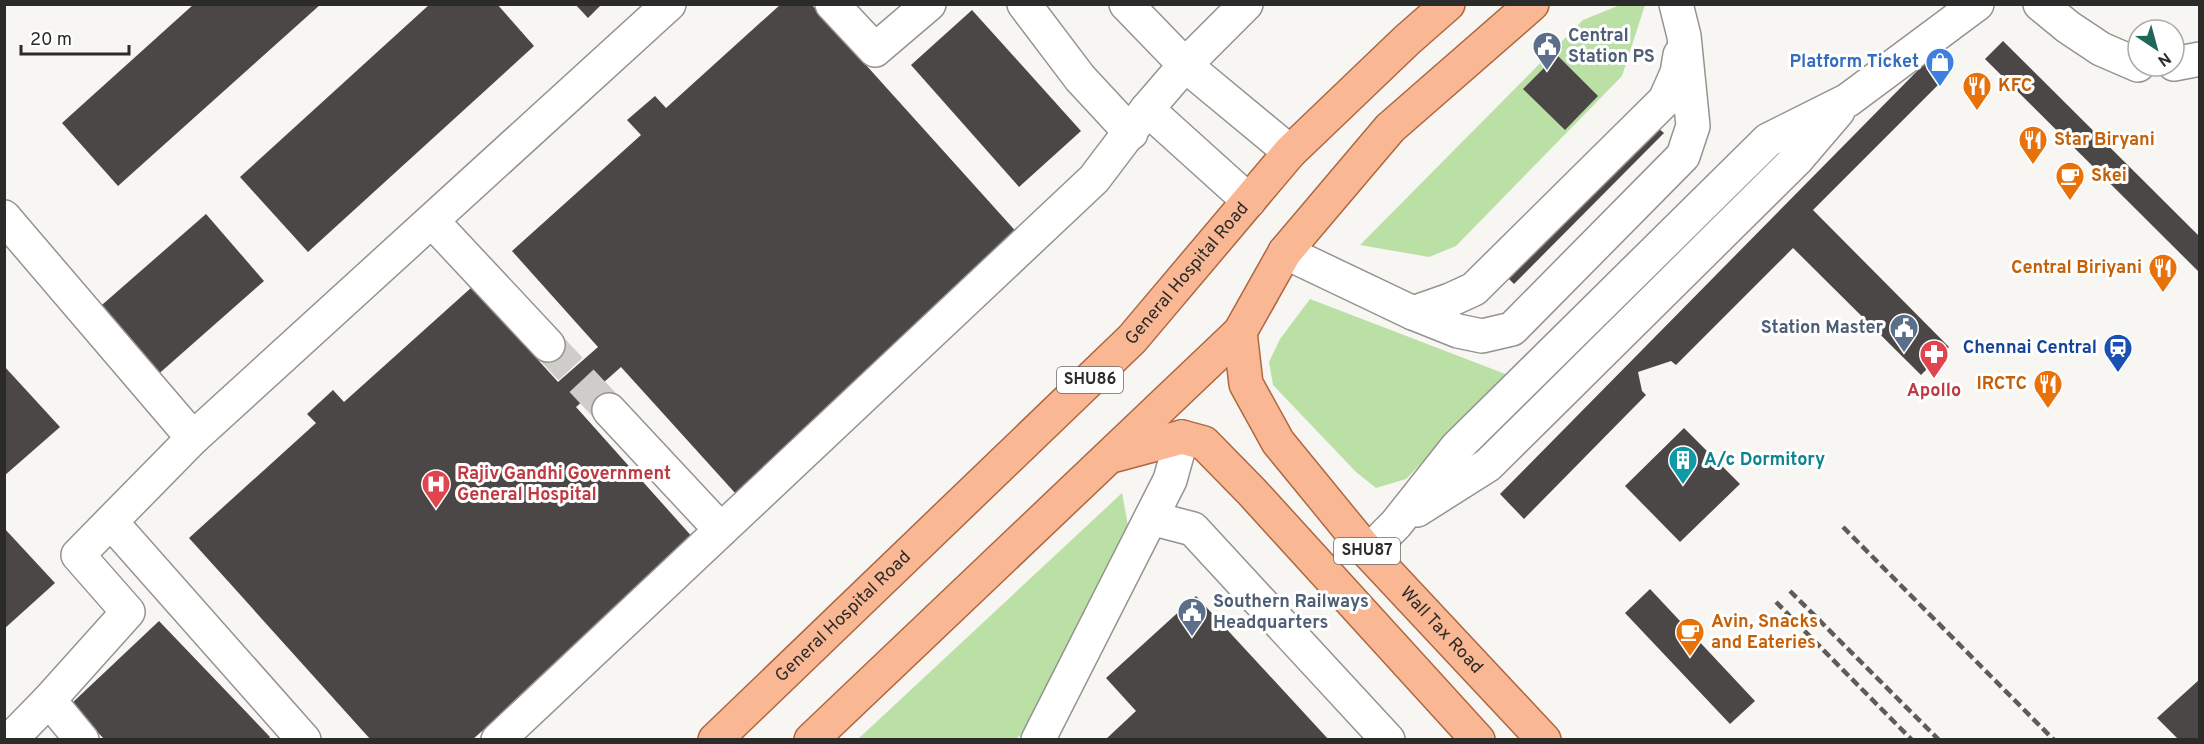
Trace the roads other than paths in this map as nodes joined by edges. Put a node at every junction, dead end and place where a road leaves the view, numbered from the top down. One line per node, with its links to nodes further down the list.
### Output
1 (669, 4): 19 (lane)
2 (832, 4): 3 (lane)
3 (929, 4)
4 (1024, 4): 15 (lane)
5 (1126, 4): 14 (lane)
6 (1246, 4): 14 (lane)
7 (1448, 4): 16 (main road, General Hospital Road / SHU86)
8 (1532, 4): 20 (main road)
9 (1676, 4): 12 (lane)
10 (1977, 4): 31 (lane)
11 (2040, 4): 13 (lane)
12 (1684, 36): 21 (lane); 21 (lane)
13 (2126, 60)
14 (1185, 65): 15 (lane); 16 (lane)
15 (1139, 121): 17 (lane); 30 (lane)
16 (1290, 152): 17 (main road, General Hospital Road / SHU86)
17 (1249, 201): 37 (main road, General Hospital Road / SHU86)
18 (4, 217): 26 (lane)
19 (432, 221): 23 (lane); 26 (lane)
20 (1285, 252): 21 (lane); 22 (main road)
21 (1413, 313)
22 (1240, 332): 27 (main road); 31 (main road, Wall Tax Road / SHU87)
23 (548, 345)
24 (609, 410): 30 (lane)
25 (1182, 437): 27 (main road); 28 (lane); 41 (main road, SHU87)
26 (193, 438): 29 (lane)
27 (1112, 456): 38 (main road)
28 (1151, 518): 39 (lane); 40 (lane)
29 (111, 522): 32 (lane); 35 (lane)
30 (721, 530): 36 (lane)
31 (1368, 552): 42 (main road, Wall Tax Road / SHU87)
32 (49, 700): 33 (lane); 34 (lane)
33 (10, 740)
34 (82, 740)
35 (304, 740)
36 (498, 740)
37 (715, 740)
38 (811, 740)
39 (1038, 740)
40 (1388, 740)
41 (1478, 740)
42 (1544, 740)

